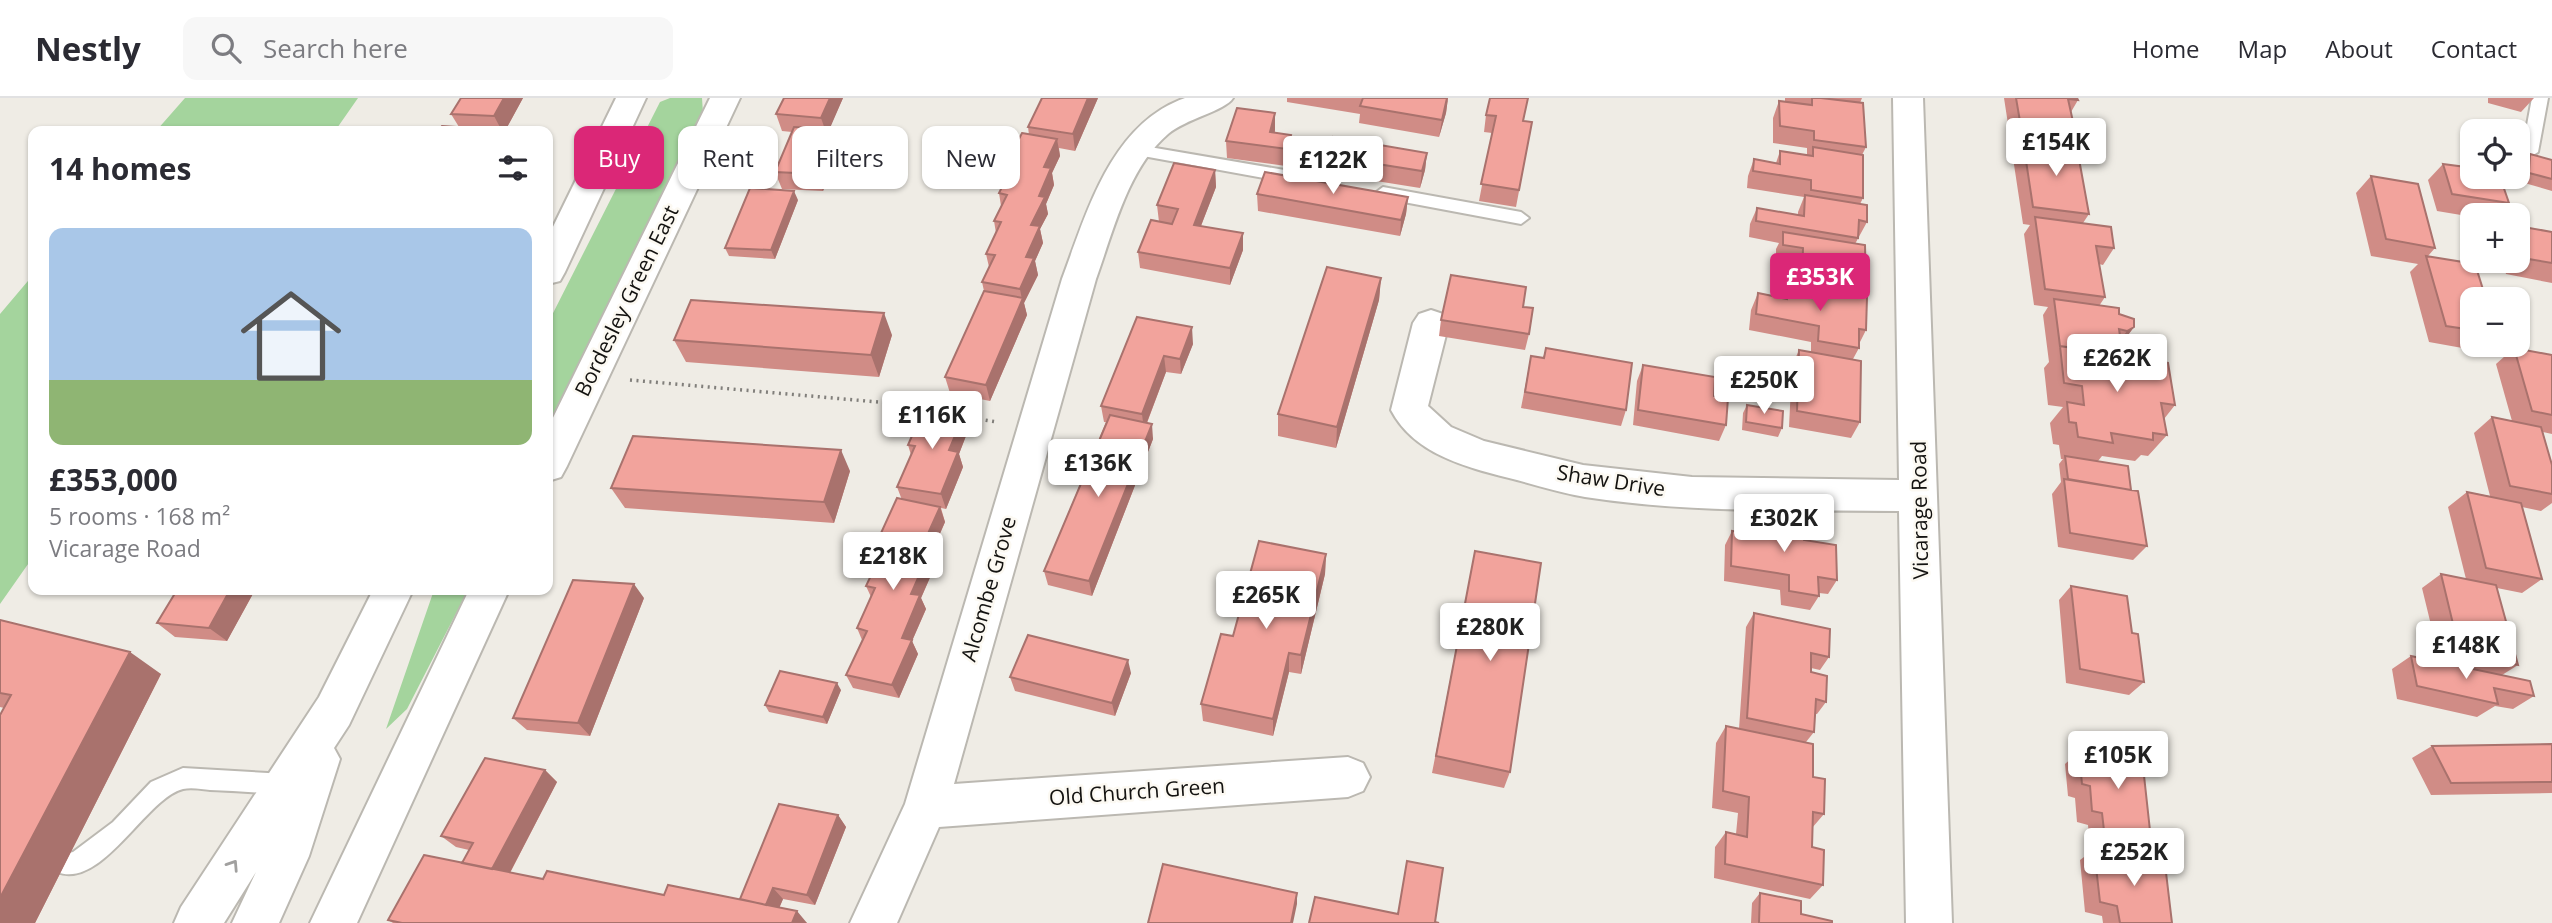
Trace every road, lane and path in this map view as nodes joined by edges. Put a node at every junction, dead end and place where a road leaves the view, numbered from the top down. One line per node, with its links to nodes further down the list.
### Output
1 (631, 98): 11 (street)
2 (725, 98): 13 (street, Bordesley Green East)
3 (1218, 98): 6 (street, Alcombe Grove)
4 (1908, 98): 18 (street, Vicarage Road)
5 (2540, 98): 7 (lane)
6 (1138, 150): 8 (lane); 16 (street, Alcombe Grove)
7 (2530, 152)
8 (1316, 181)
9 (1370, 191): 10 (lane)
10 (1521, 218)
11 (553, 262)
12 (1431, 323): 18 (street, Shaw Drive)
13 (591, 376): 14 (path); 17 (street, Bordesley Green East)
14 (940, 412)
15 (953, 414): 16 (path)
16 (1037, 425): 24 (street, Alcombe Grove)
17 (553, 456)
18 (1919, 496): 30 (street, Vicarage Road)
19 (391, 595): 21 (street)
20 (487, 595): 28 (street)
21 (334, 711): 23 (street); 27 (street)
22 (1348, 777): 24 (street, Old Church Green)
23 (286, 784): 25 (lane); 26 (street, one-way to 23)
24 (926, 807): 29 (street, Alcombe Grove)
25 (65, 864)
26 (197, 923)
27 (255, 923)
28 (333, 923)
29 (873, 923)
30 (1929, 923)

